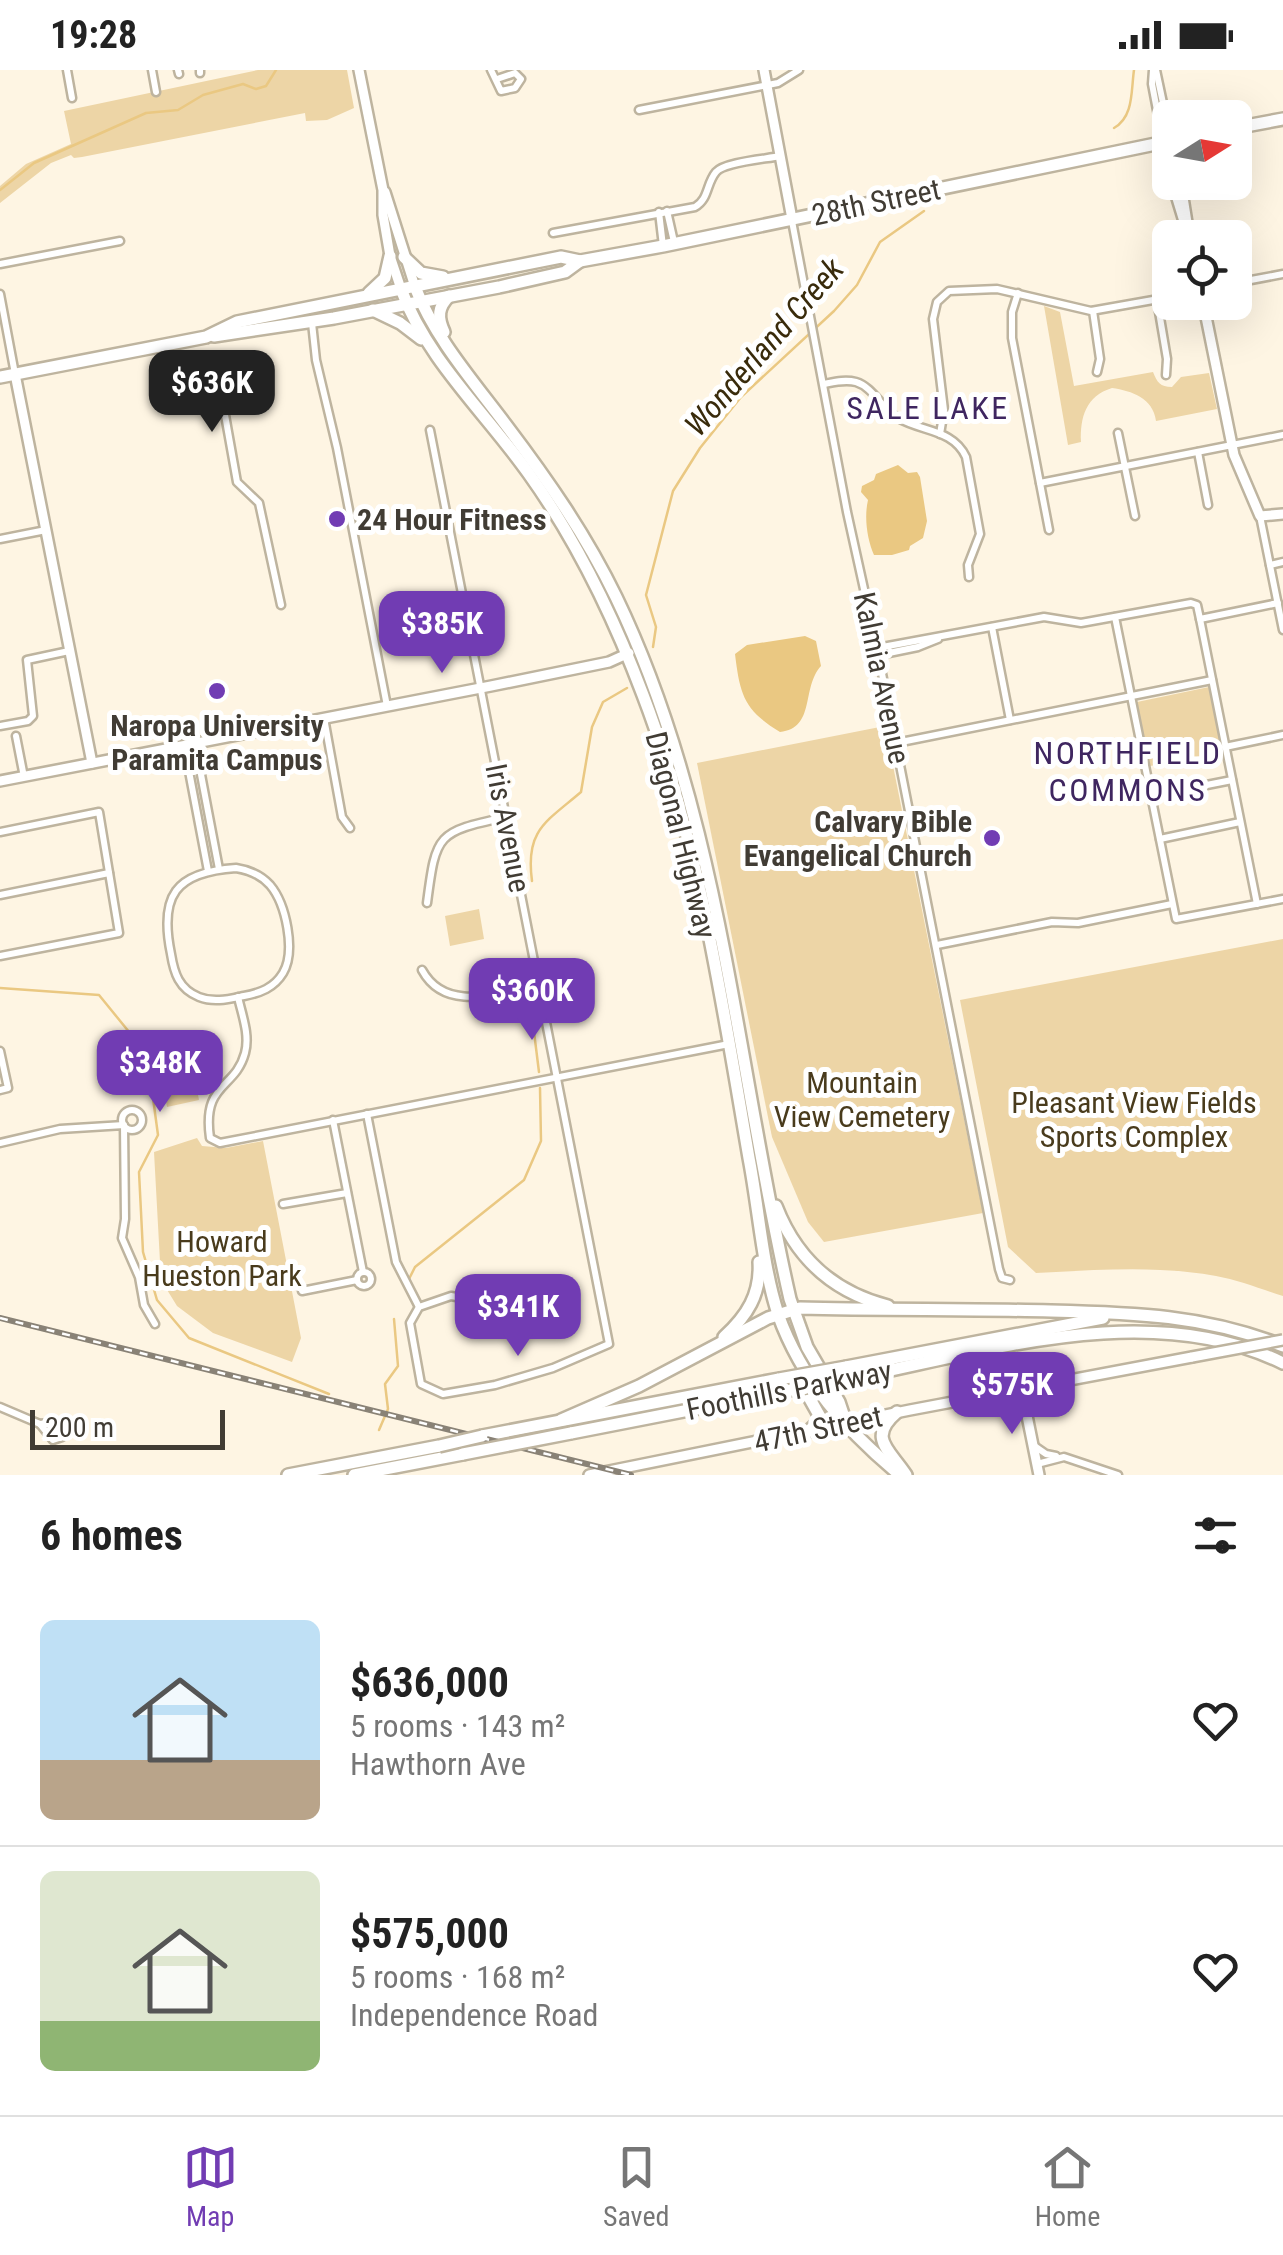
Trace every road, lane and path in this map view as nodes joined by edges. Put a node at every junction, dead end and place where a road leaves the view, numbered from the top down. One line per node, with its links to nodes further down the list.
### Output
1 (67, 70): 11 (street)
2 (152, 70): 10 (street)
3 (359, 70): 18 (street)
4 (490, 70): 8 (street)
5 (764, 70): 9 (street, Kalmia Avenue)
6 (800, 70): 9 (street)
7 (1154, 70): 12 (street)
8 (497, 79)
9 (766, 86): 13 (street); 17 (street, Kalmia Avenue)
10 (156, 92)
11 (72, 98)
12 (1157, 100)
13 (639, 110)
14 (1283, 119): 15 (highway)
15 (1252, 125)
16 (1152, 143): 20 (highway, 28th Street)
17 (780, 156): 19 (street); 20 (street, Kalmia Avenue)
18 (383, 190): 24 (street); 25 (street)
19 (663, 212): 21 (street); 23 (street)
20 (792, 219): 23 (highway, 28th Street); 53 (street, Kalmia Avenue)
21 (553, 233)
22 (120, 241): 27 (street)
23 (668, 244): 26 (highway, 28th Street)
24 (390, 256): 32 (street); 35 (highway)
25 (404, 257): 29 (highway); 31 (street)
26 (580, 261): 29 (highway, 28th Street); 36 (highway, 28th Street)
27 (0, 264)
28 (1283, 274): 30 (street)
29 (458, 278): 31 (highway, 28th Street)
30 (1252, 280)
31 (414, 287): 32 (highway, 28th Street); 37 (highway, Diagonal Highway)
32 (400, 289): 35 (highway, 28th Street); 39 (highway, Diagonal Highway)
33 (1018, 292): 41 (street); 56 (street); 61 (street)
34 (0, 294): 50 (street)
35 (367, 295): 45 (highway, 28th Street)
36 (449, 296): 37 (highway, 28th Street); 48 (highway)
37 (420, 301): 39 (highway, 28th Street); 48 (highway, Diagonal Highway)
38 (1152, 301): 41 (street)
39 (406, 304): 40 (highway, 28th Street); 46 (highway, Diagonal Highway)
40 (373, 310): 44 (highway, 28th Street); 46 (highway)
41 (1092, 312): 49 (street)
42 (1160, 320): 51 (street)
43 (1207, 320): 58 (street)
44 (312, 322): 45 (highway, 28th Street); 85 (street)
45 (210, 336): 50 (highway, 28th Street)
46 (428, 344): 80 (highway, Diagonal Highway)
47 (215, 359): 73 (street)
48 (466, 370): 80 (highway, Diagonal Highway)
49 (1096, 372)
50 (15, 374): 52 (highway, 28th Street); 66 (street)
51 (1166, 375)
52 (0, 377)
53 (824, 384): 56 (street); 81 (street, Kalmia Avenue)
54 (430, 430): 83 (street, Iris Avenue)
55 (1118, 433): 60 (street)
56 (940, 434): 71 (street)
57 (1283, 435): 58 (street)
58 (1232, 445): 59 (street); 65 (street)
59 (1198, 452): 60 (street); 62 (street)
60 (1125, 468): 61 (street); 64 (street)
61 (1040, 483): 67 (street)
62 (1208, 505)
63 (1283, 514): 65 (street)
64 (1135, 516)
65 (1260, 516): 70 (street)
66 (46, 530): 68 (street); 79 (street)
67 (1049, 530)
68 (0, 539)
69 (1283, 562): 70 (street)
70 (1270, 565): 72 (street)
71 (969, 577)
72 (1278, 603): 75 (street); 76 (street)
73 (281, 605)
74 (1115, 617): 75 (street); 77 (street); 84 (street)
75 (1200, 619): 82 (street)
76 (1282, 619): 78 (street)
77 (992, 626): 81 (street); 87 (street)
78 (1283, 630)
79 (70, 651): 88 (street); 95 (street)
80 (632, 651): 83 (street); 118 (highway, Diagonal Highway)
81 (878, 651): 92 (street, Kalmia Avenue)
82 (1212, 680): 84 (street); 94 (street)
83 (480, 688): 85 (street); 100 (street, Iris Avenue)
84 (1131, 696): 87 (street); 99 (street)
85 (387, 706): 86 (street)
86 (324, 718): 91 (street); 102 (street)
87 (1010, 720): 92 (street)
88 (0, 726)
89 (1283, 735): 94 (street)
90 (16, 736): 96 (street)
91 (196, 743): 93 (street); 105 (street)
92 (896, 743): 113 (street, Kalmia Avenue)
93 (184, 746): 95 (street); 106 (street)
94 (1225, 747): 97 (street)
95 (92, 763): 96 (street)
96 (24, 776): 98 (street)
97 (1232, 780): 99 (street); 101 (street)
98 (0, 781)
99 (1151, 796): 104 (street)
100 (506, 817): 110 (street); 116 (street, Iris Avenue)
101 (1240, 822): 104 (street); 112 (street)
102 (350, 828)
103 (0, 832): 107 (street)
104 (1160, 839): 111 (street)
105 (219, 869): 106 (street); 117 (street)
106 (208, 871): 117 (street)
107 (109, 873): 108 (street); 114 (street)
108 (0, 895)
109 (1283, 899): 112 (street)
110 (427, 903)
111 (1172, 904): 112 (street); 113 (street)
112 (1257, 904)
113 (936, 945): 129 (street, Kalmia Avenue)
114 (0, 956)
115 (422, 970): 116 (street)
116 (538, 985): 120 (street, Iris Avenue)
117 (238, 997): 123 (street)
118 (734, 1043): 120 (street); 125 (highway, Diagonal Highway); 126 (highway, Diagonal Highway)
119 (0, 1050): 121 (street)
120 (558, 1077): 122 (street); 131 (street, Iris Avenue)
121 (0, 1090)
122 (367, 1114): 123 (street); 131 (street)
123 (334, 1120): 127 (street)
124 (0, 1143): 137 (street)
125 (750, 1166): 135 (highway, Diagonal Highway); 140 (highway)
126 (767, 1184): 133 (highway); 134 (highway, Diagonal Highway)
127 (348, 1192): 128 (street); 130 (street)
128 (284, 1204)
129 (1010, 1280)
130 (302, 1291)
131 (417, 1303): 132 (street)
132 (490, 1303)
133 (896, 1308): 134 (highway); 136 (highway)
134 (793, 1309): 135 (highway); 147 (highway, Diagonal Highway)
135 (778, 1314): 138 (highway, Diagonal Highway); 140 (highway)
136 (1142, 1314): 139 (highway); 142 (highway, Foothills Parkway)
137 (155, 1324)
138 (783, 1328): 147 (highway, Diagonal Highway); 149 (highway)
139 (1283, 1343): 143 (street, 47th Street, bridge)
140 (709, 1349): 146 (highway)
141 (1283, 1363): 142 (highway, Foothills Parkway)
142 (850, 1372): 146 (highway, Foothills Parkway, bridge); 154 (highway, Foothills Parkway, bridge)
143 (1022, 1391): 145 (street, 47th Street); 150 (street)
144 (0, 1407): 148 (street)
145 (897, 1412): 147 (street, 47th Street); 156 (highway)
146 (561, 1420): 153 (highway, Foothills Parkway, bridge)
147 (846, 1423): 149 (street, 47th Street); 156 (highway, Diagonal Highway)
148 (40, 1424)
149 (809, 1431): 155 (street, 47th Street)
150 (1033, 1445): 151 (street); 152 (street)
151 (1058, 1456): 152 (street); 157 (street)
152 (1038, 1470)
153 (288, 1475)
154 (354, 1475)
155 (589, 1475)
156 (903, 1475)
157 (1118, 1475)

